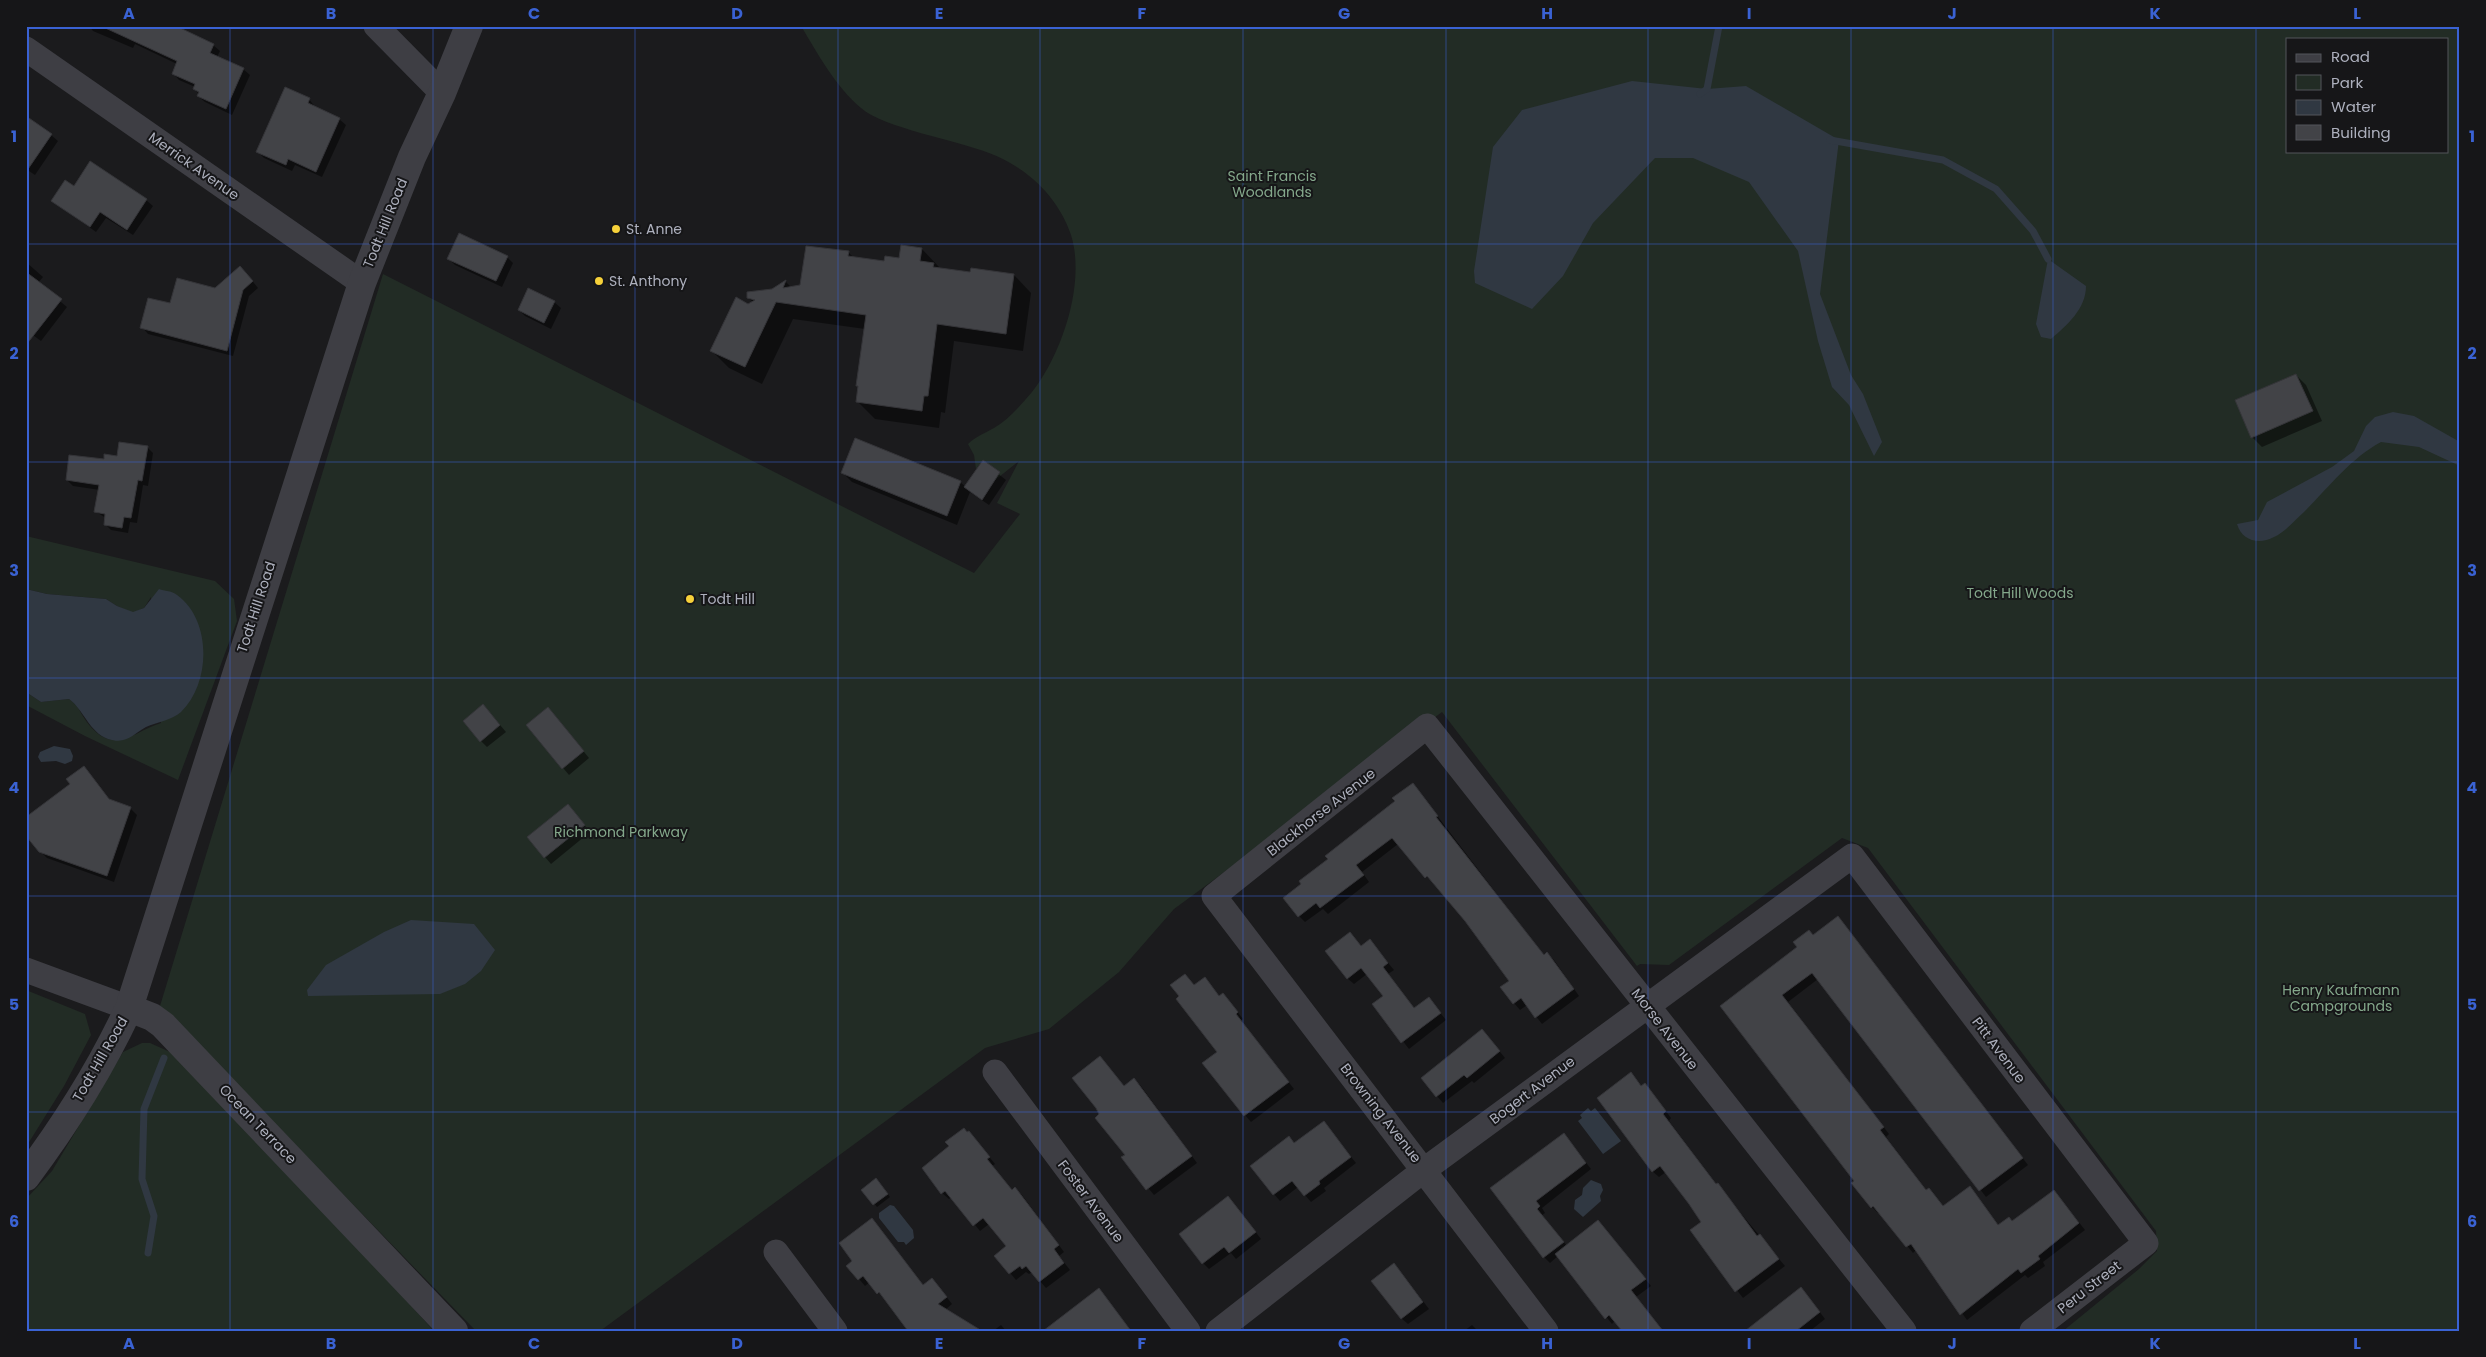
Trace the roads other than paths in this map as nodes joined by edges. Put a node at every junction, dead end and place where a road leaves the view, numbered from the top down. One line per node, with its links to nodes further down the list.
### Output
1 (376, 26): 4 (street)
2 (469, 26): 4 (street, Todt Hill Road)
3 (26, 49): 5 (street, Merrick Avenue)
4 (442, 93): 5 (street, Todt Hill Road)
5 (362, 283): 11 (street, Todt Hill Road)
6 (1427, 726): 8 (street, Blackhorse Avenue); 10 (street, Morse Avenue)
7 (1852, 856): 10 (street, Bogert Avenue); 15 (street, Pitt Avenue)
8 (1214, 896): 13 (street, Browning Avenue)
9 (26, 970): 11 (street, Ocean Terrace)
10 (1647, 1005): 13 (street, Bogert Avenue); 22 (street, Morse Avenue)
11 (129, 1008): 14 (street, Todt Hill Road); 17 (street, Ocean Terrace)
12 (995, 1072): 19 (street, Foster Avenue)
13 (1424, 1170): 20 (street, Bogert Avenue); 21 (street, Browning Avenue)
14 (26, 1177)
15 (2146, 1243): 23 (street, Peru Street)
16 (776, 1252): 18 (street)
17 (454, 1331)
18 (835, 1331)
19 (1188, 1331)
20 (1218, 1331)
21 (1546, 1331)
22 (1904, 1331)
23 (2032, 1331)

